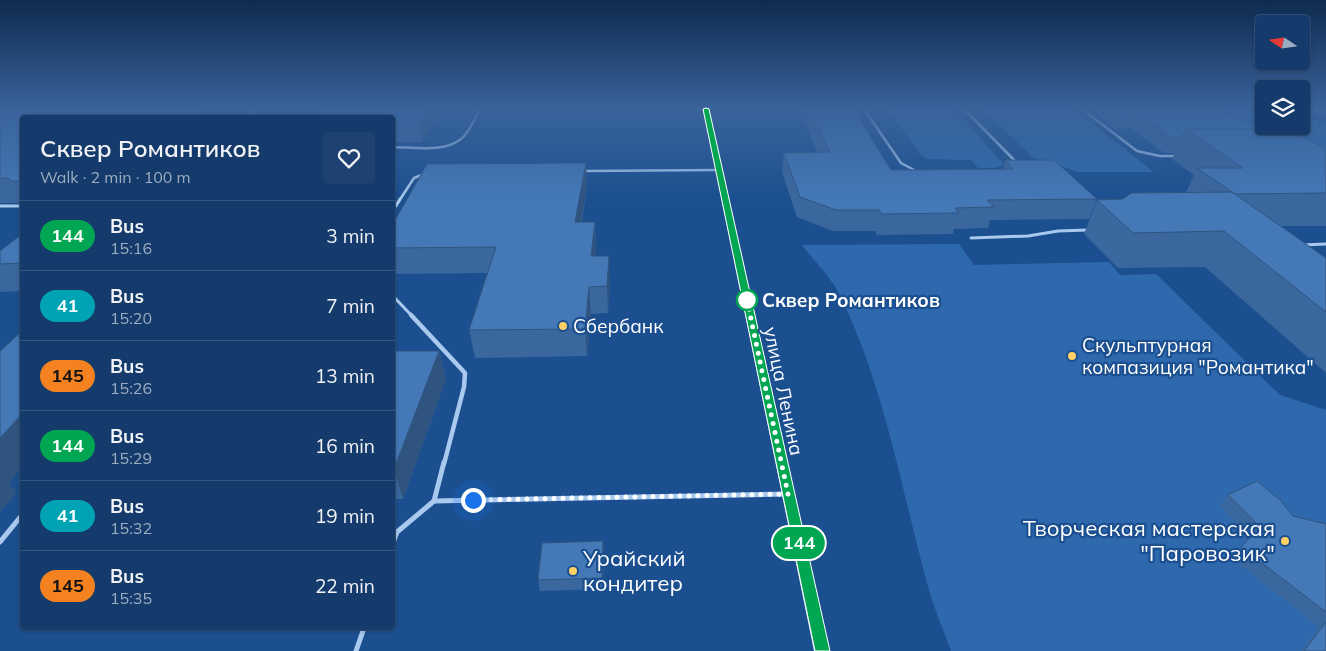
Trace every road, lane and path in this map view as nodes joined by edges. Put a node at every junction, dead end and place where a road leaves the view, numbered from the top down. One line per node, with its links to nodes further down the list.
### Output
1 (460, 139): 6 (lane)
2 (712, 139): 9 (main road, улица Ленина)
3 (885, 139): 11 (lane)
4 (994, 139): 8 (lane)
5 (1121, 139): 7 (lane)
6 (395, 147)
7 (1179, 156)
8 (1014, 168)
9 (719, 170): 10 (lane); 21 (main road, улица Ленина)
10 (575, 171)
11 (923, 172)
12 (428, 174): 15 (lane)
13 (0, 206): 14 (lane)
14 (20, 206)
15 (396, 206)
16 (1092, 230): 17 (lane)
17 (971, 238)
18 (1326, 244): 19 (lane)
19 (1301, 245)
20 (395, 298): 22 (lane)
21 (788, 494): 22 (lane); 28 (main road, улица Ленина)
22 (434, 501): 24 (lane)
23 (20, 517): 25 (lane)
24 (395, 537)
25 (0, 542)
26 (363, 630): 27 (lane)
27 (356, 651)
28 (822, 651)

